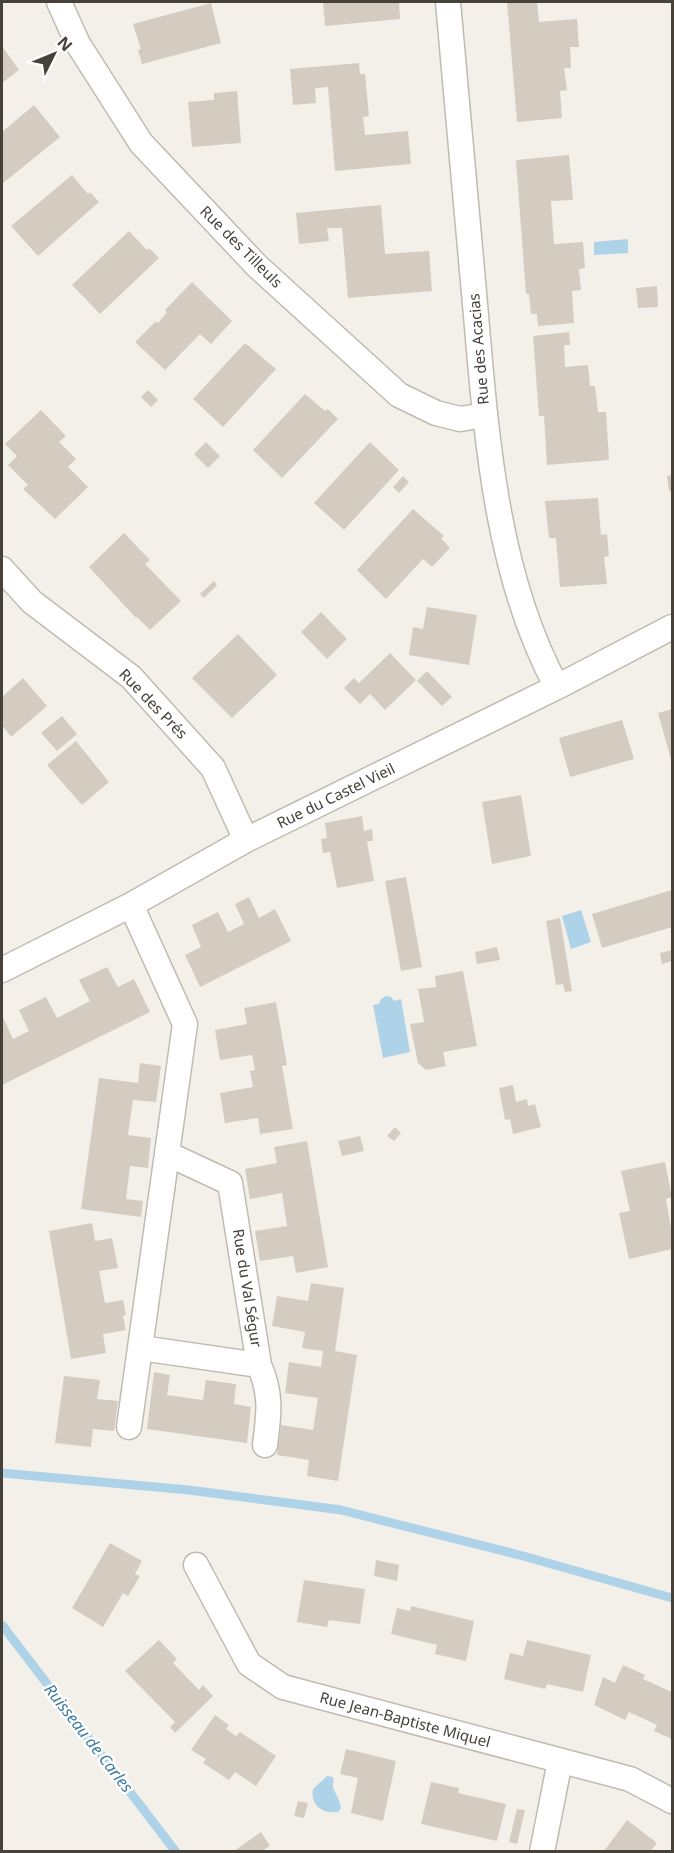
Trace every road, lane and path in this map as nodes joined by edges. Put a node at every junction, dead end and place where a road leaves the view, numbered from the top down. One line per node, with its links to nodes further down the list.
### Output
1 (59, 2): 3 (street, Rue des Tilleuls)
2 (448, 2): 3 (street, Rue des Acacias)
3 (485, 415): 6 (street, Rue des Acacias)
4 (2, 569): 7 (street, Rue des Prés)
5 (672, 627): 6 (street, Rue du Castel Vieil)
6 (557, 687): 7 (street, Rue du Castel Vieil)
7 (246, 840): 8 (street, Rue du Castel Vieil)
8 (131, 905): 9 (street, Rue du Castel Vieil); 10 (street)
9 (2, 970)
10 (168, 1154): 11 (street); 12 (street, Rue du Val Ségur)
11 (141, 1348): 12 (street, Rue du Val Ségur); 13 (street)
12 (259, 1365): 14 (street)
13 (129, 1427)
14 (265, 1445)
15 (196, 1565): 16 (street, Rue Jean-Baptiste Miquel)
16 (560, 1761): 17 (street, Rue Jean-Baptiste Miquel); 18 (street)
17 (672, 1802)
18 (542, 1851)

